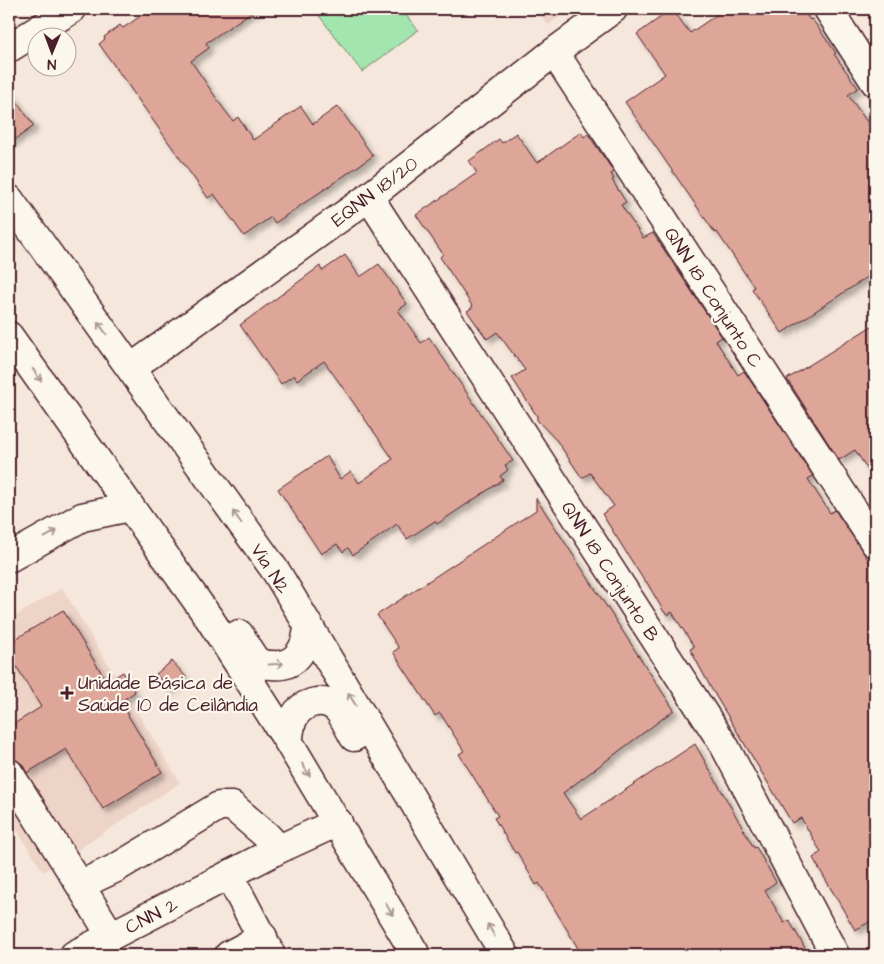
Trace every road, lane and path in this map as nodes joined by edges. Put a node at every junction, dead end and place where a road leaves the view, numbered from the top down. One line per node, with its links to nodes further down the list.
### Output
1 (72, 9): 4 (street)
2 (613, 9): 5 (street, EQNN 18/20)
3 (828, 9): 6 (street)
4 (9, 48)
5 (554, 52): 7 (street, EQNN 18/20); 12 (street, QNN 18 Conjunto C)
6 (875, 82)
7 (368, 197): 10 (street, EQNN 18/20); 28 (street, QNN 18 Conjunto B)
8 (9, 199): 10 (street, Via N2, one-way to 8)
9 (9, 336): 11 (street, one-way to 11)
10 (131, 368): 14 (street, Via N2, one-way to 10)
11 (135, 513): 13 (street, one-way to 11); 14 (street, one-way to 14); 15 (street)
12 (875, 542)
13 (9, 558)
14 (308, 626): 21 (street, Via N2, one-way to 14)
15 (288, 741): 17 (street, one-way to 17); 21 (street)
16 (9, 773): 20 (street)
17 (338, 822): 18 (street, CNN 2); 26 (street, one-way to 26)
18 (279, 849): 19 (street, CNN 2); 20 (street)
19 (229, 875): 22 (street, CNN 2); 23 (street)
20 (80, 885): 22 (street)
21 (476, 906): 27 (street, Via N2, one-way to 21)
22 (110, 936): 24 (street, CNN 2)
23 (267, 946): 25 (street)
24 (74, 955)
25 (229, 955)
26 (416, 955)
27 (505, 955)
28 (836, 955)

